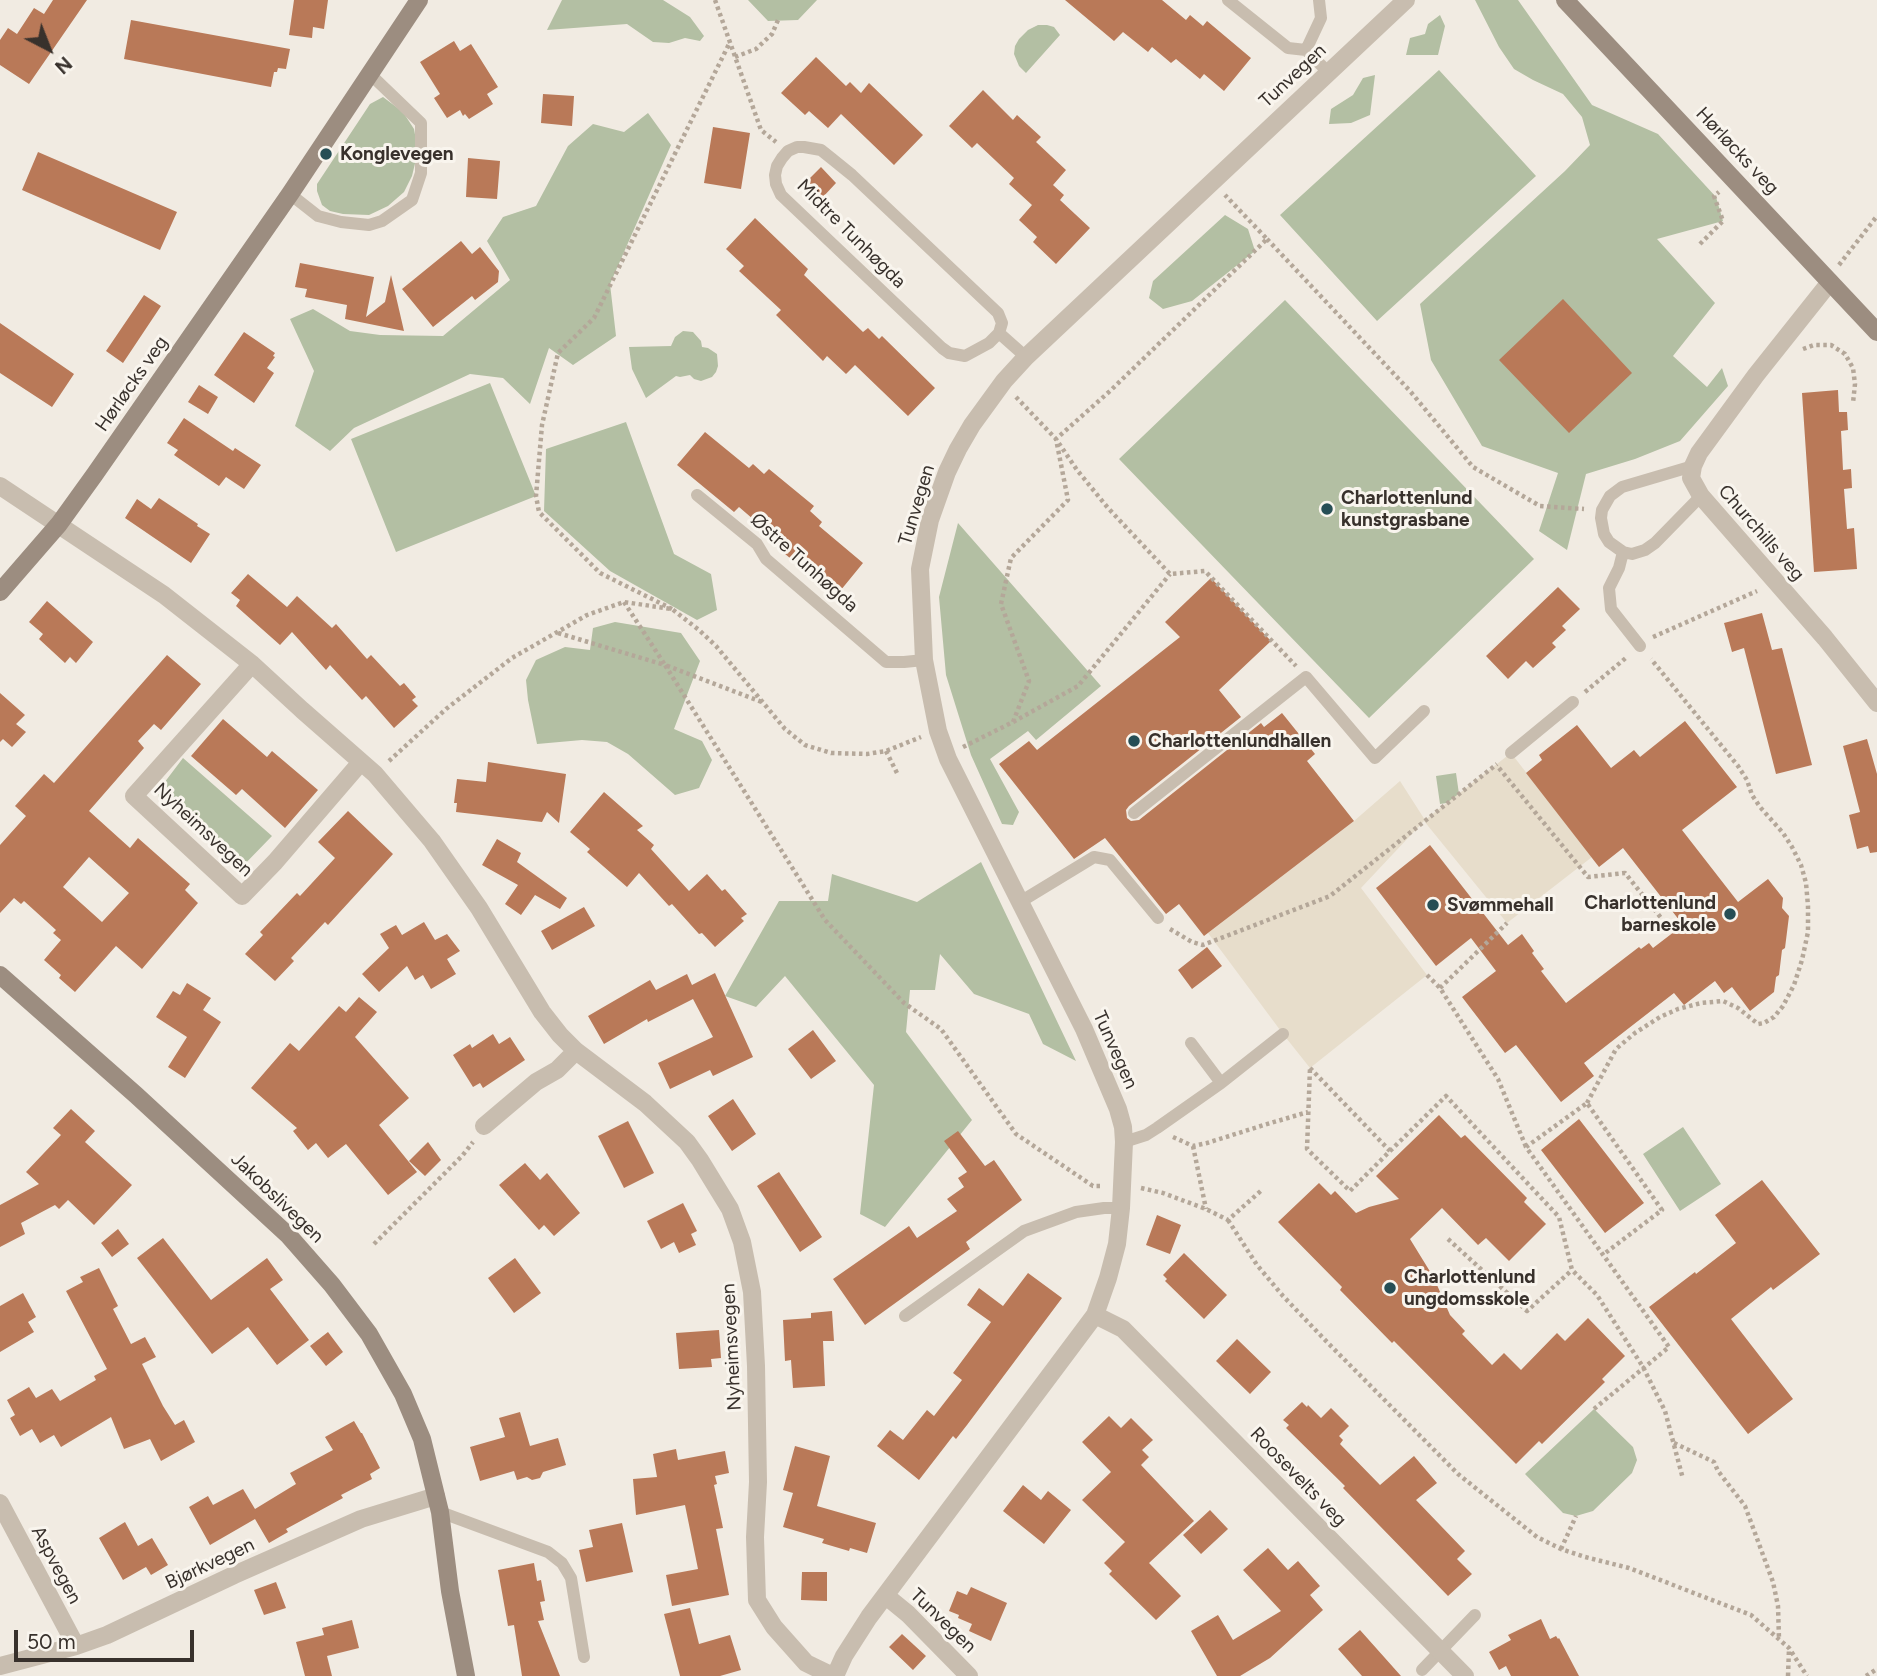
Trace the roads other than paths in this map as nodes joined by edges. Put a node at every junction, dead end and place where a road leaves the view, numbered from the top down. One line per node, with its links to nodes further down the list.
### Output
1 (419, 0): 8 (street, Hørløcks veg)
2 (1228, 0): 6 (lane)
3 (1320, 0): 6 (lane)
4 (1406, 0): 7 (street, Tunvegen)
5 (1565, 0): 10 (street, Hørløcks veg)
6 (1307, 50): 7 (lane)
7 (1328, 72): 13 (street, Tunvegen)
8 (370, 74): 9 (street, Hørløcks veg); 9 (lane)
9 (290, 194): 18 (street, Hørløcks veg)
10 (1830, 282): 11 (street, Hørløcks veg); 14 (street)
11 (1877, 332)
12 (999, 333): 12 (lane, Midtre Tunhøgda); 13 (lane, Midtre Tunhøgda)
13 (1026, 357): 22 (street, Tunvegen)
14 (1693, 466): 17 (street, Churchills veg); 19 (lane)
15 (0, 486): 18 (street, Nyheimsvegen)
16 (697, 495): 22 (lane, Østre Tunhøgda)
17 (1701, 496): 19 (lane); 25 (street, Churchills veg)
18 (59, 524): 20 (street, Hørløcks veg); 23 (street, Nyheimsvegen)
19 (1623, 552): 21 (lane)
20 (0, 592)
21 (1640, 646)
22 (924, 660): 30 (street, Tunvegen)
23 (252, 664): 28 (street, Nyheimsvegen); 28 (street, Nyheimsvegen)
24 (1573, 702): 27 (lane)
25 (1877, 703)
26 (1424, 711): 29 (lane)
27 (1511, 753)
28 (361, 762): 35 (street, Nyheimsvegen)
29 (1134, 813)
30 (1020, 902): 31 (lane); 38 (street, Tunvegen)
31 (1158, 918)
32 (0, 975): 43 (street, Jakobslivegen)
33 (1283, 1034): 36 (lane)
34 (1191, 1043): 36 (lane)
35 (576, 1051): 37 (street); 52 (street, Nyheimsvegen)
36 (1221, 1083): 38 (lane)
37 (484, 1126)
38 (1124, 1142): 39 (street, Tunvegen)
39 (1121, 1208): 40 (street, Tunvegen); 41 (lane)
40 (1095, 1315): 44 (street, Tunvegen); 47 (street, Roosevelts veg)
41 (905, 1317)
42 (0, 1503): 46 (street, Aspvegen)
43 (438, 1504): 46 (street, Bjørkvegen); 48 (lane); 51 (street, Jakobslivegen)
44 (886, 1596): 52 (street, Tunvegen); 53 (street, Tunvegen)
45 (1475, 1615): 47 (lane)
46 (76, 1646): 49 (street, Bjørkvegen)
47 (1440, 1651): 50 (lane); 54 (street, Roosevelts veg)
48 (584, 1657)
49 (11, 1668)
50 (1422, 1670)
51 (466, 1676)
52 (834, 1676)
53 (969, 1676)
54 (1465, 1676)

